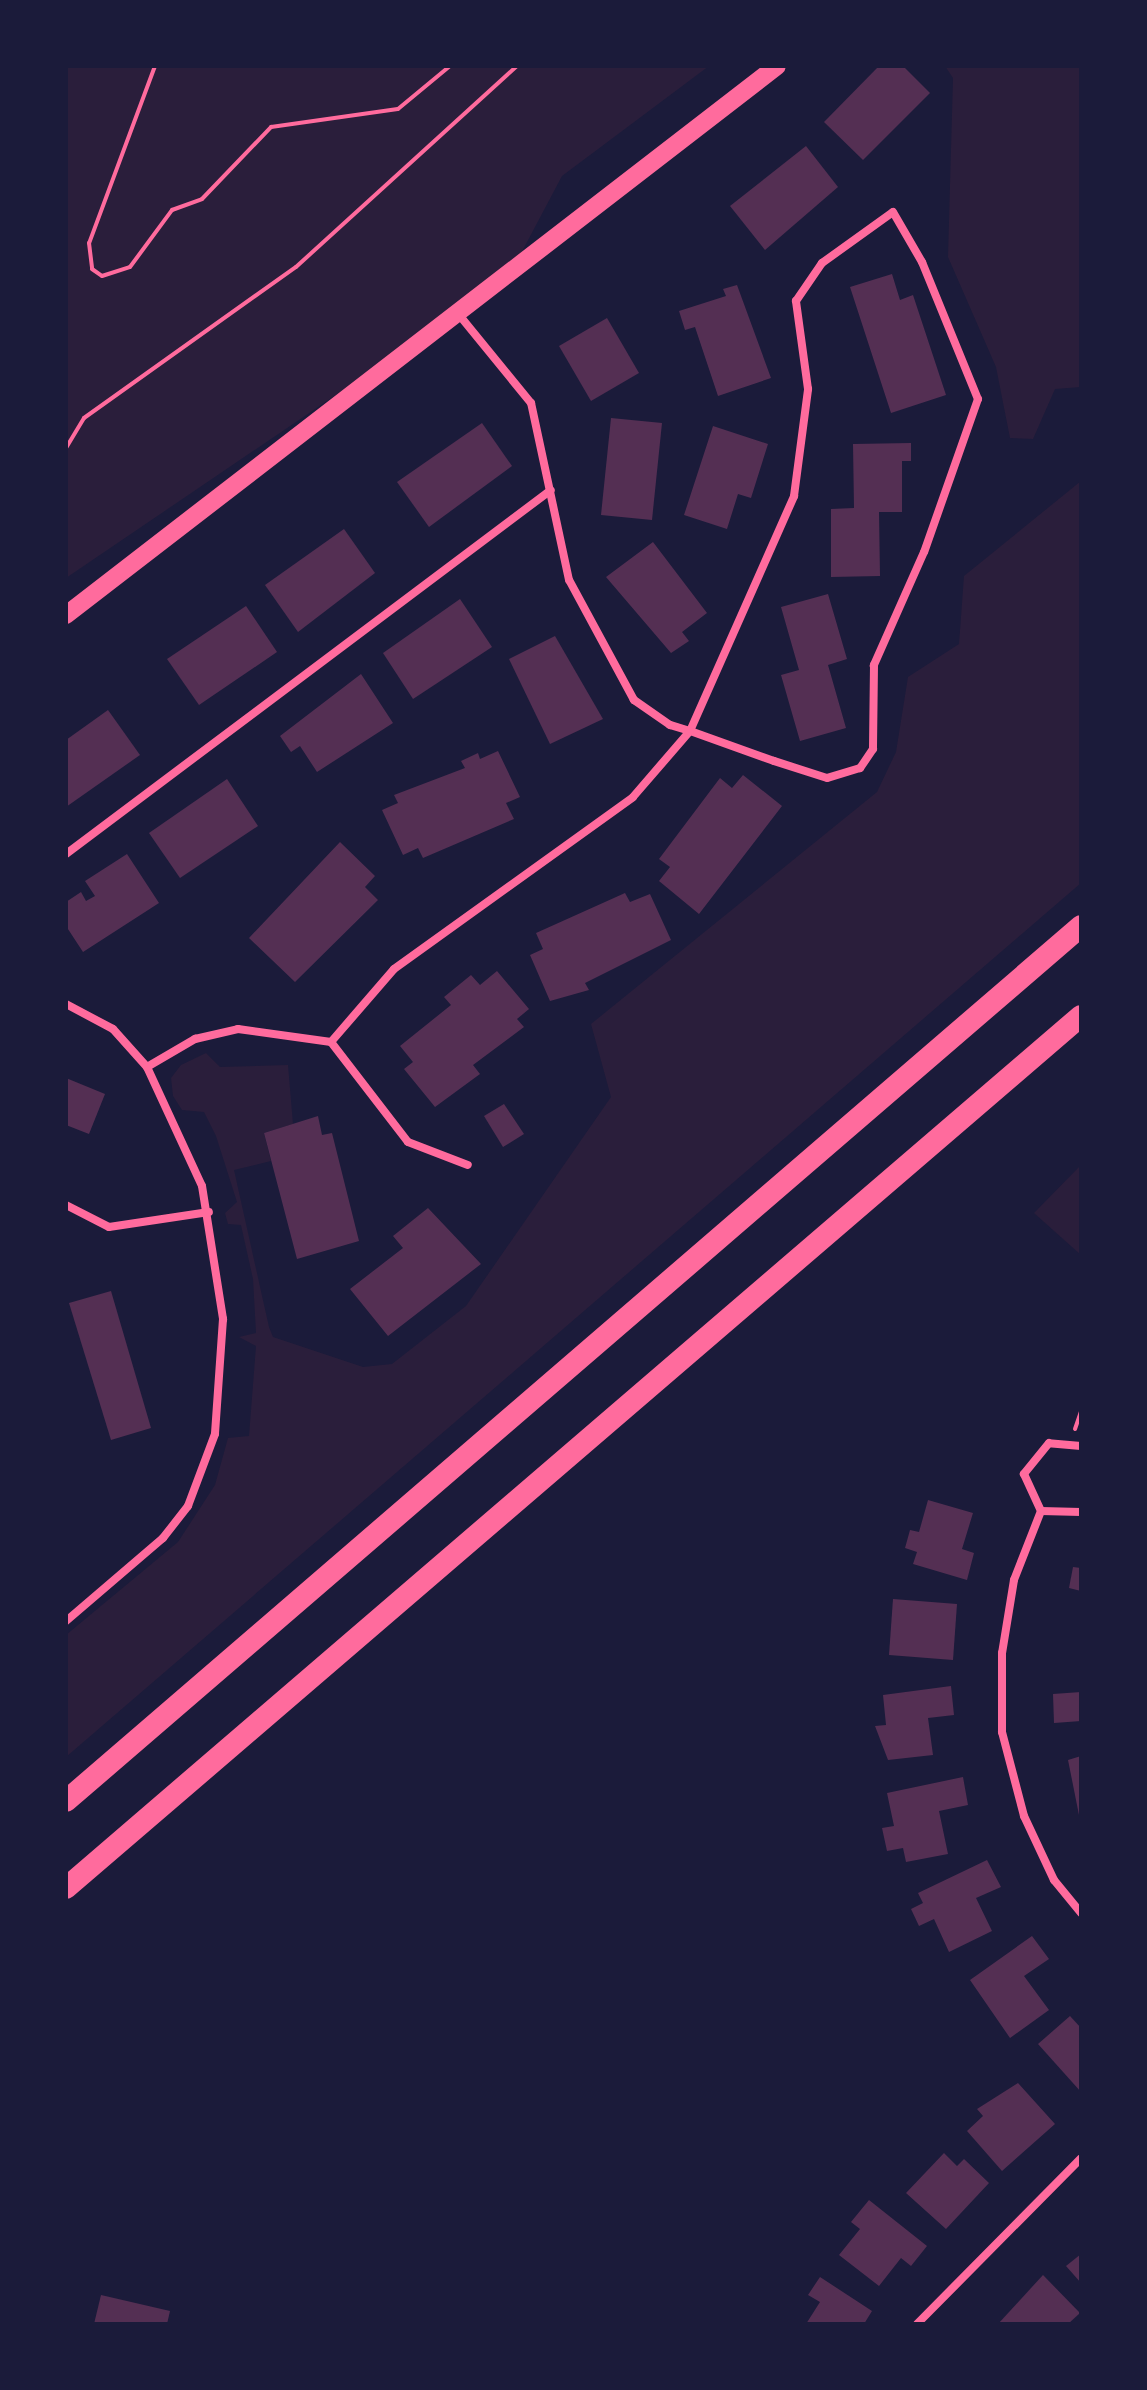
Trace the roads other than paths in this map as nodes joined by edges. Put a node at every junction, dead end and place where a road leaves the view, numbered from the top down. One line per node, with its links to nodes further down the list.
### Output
1 (777, 66): 2 (main road)
2 (460, 316): 3 (street); 4 (main road)
3 (551, 490): 5 (street); 6 (street)
4 (66, 615)
5 (690, 731): 5 (street); 10 (street)
6 (66, 854)
7 (1081, 926): 19 (highway)
8 (66, 1004): 11 (street)
9 (1081, 1016): 20 (highway)
10 (331, 1042): 11 (street); 12 (street)
11 (147, 1067): 14 (street)
12 (468, 1165)
13 (66, 1205): 14 (street)
14 (209, 1212): 18 (street)
15 (1081, 1446): 16 (street)
16 (1041, 1511): 17 (street); 21 (street)
17 (1081, 1512)
18 (66, 1621)
19 (66, 1801)
20 (66, 1888)
21 (1081, 1913)
22 (1081, 2158): 23 (street)
23 (917, 2324)

